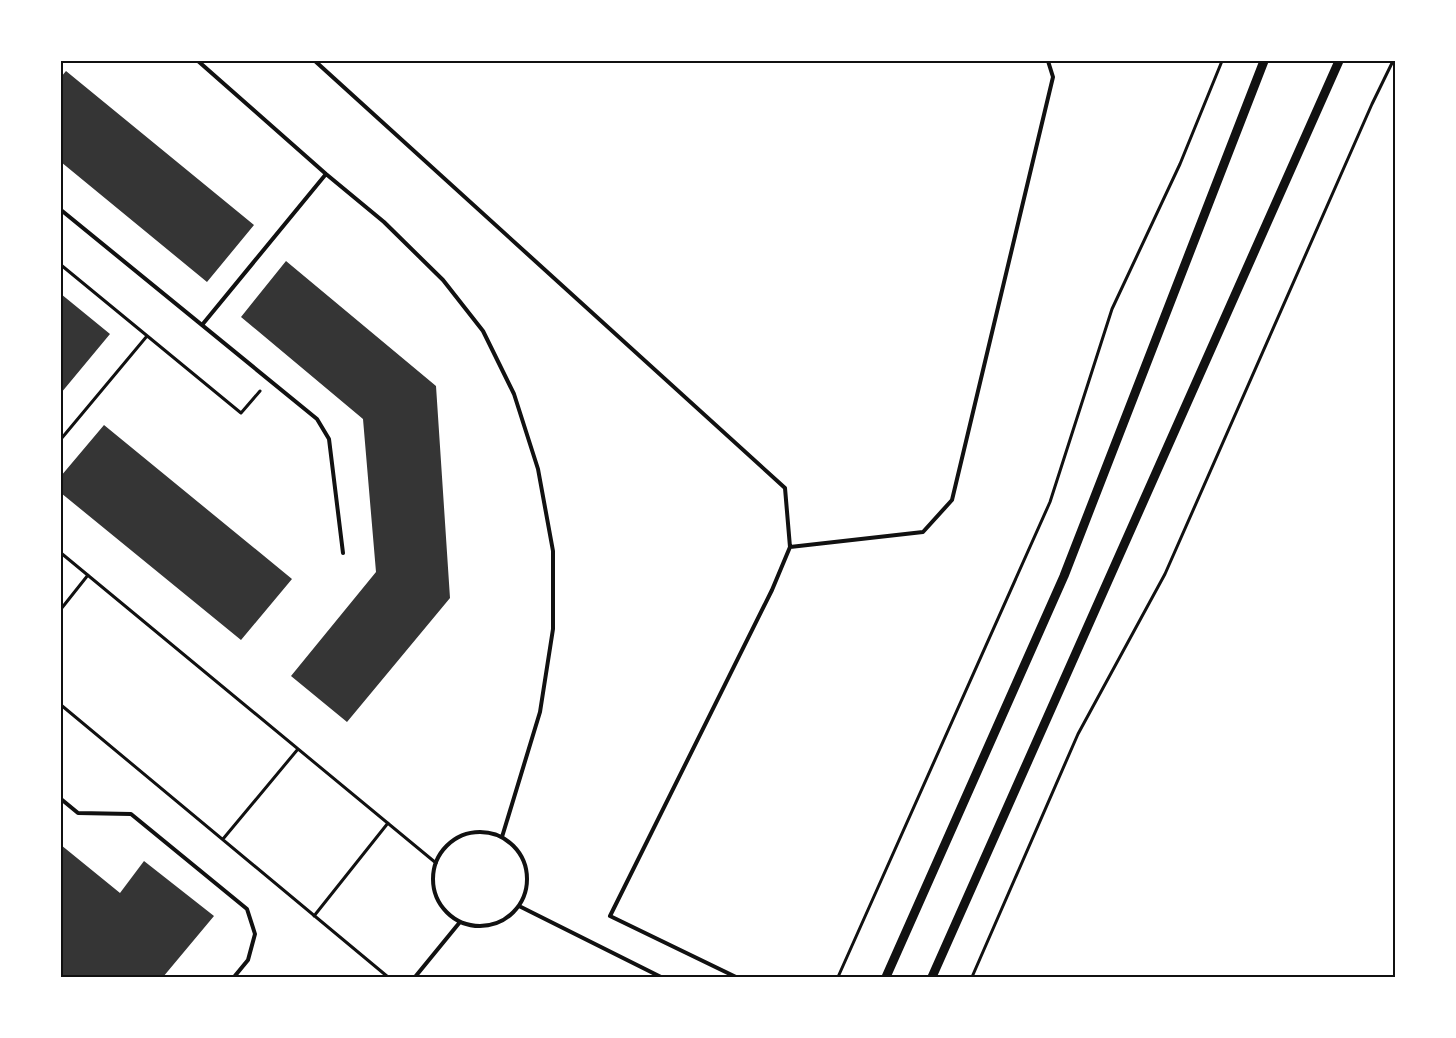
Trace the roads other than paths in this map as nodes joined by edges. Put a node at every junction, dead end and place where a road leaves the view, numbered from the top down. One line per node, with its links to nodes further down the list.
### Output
1 (198, 61): 6 (lane)
2 (315, 61): 9 (lane)
3 (1048, 61): 9 (lane)
4 (1264, 61): 19 (street)
5 (1339, 61): 20 (street)
6 (326, 174): 8 (lane); 12 (lane)
7 (61, 210): 8 (lane)
8 (202, 325): 10 (lane)
9 (790, 547): 18 (lane)
10 (343, 553)
11 (61, 799): 15 (lane)
12 (502, 837): 13 (lane); 14 (lane)
13 (519, 906): 14 (lane); 17 (lane)
14 (460, 922): 16 (lane)
15 (234, 977)
16 (416, 977)
17 (661, 977)
18 (736, 977)
19 (886, 977)
20 (932, 977)

